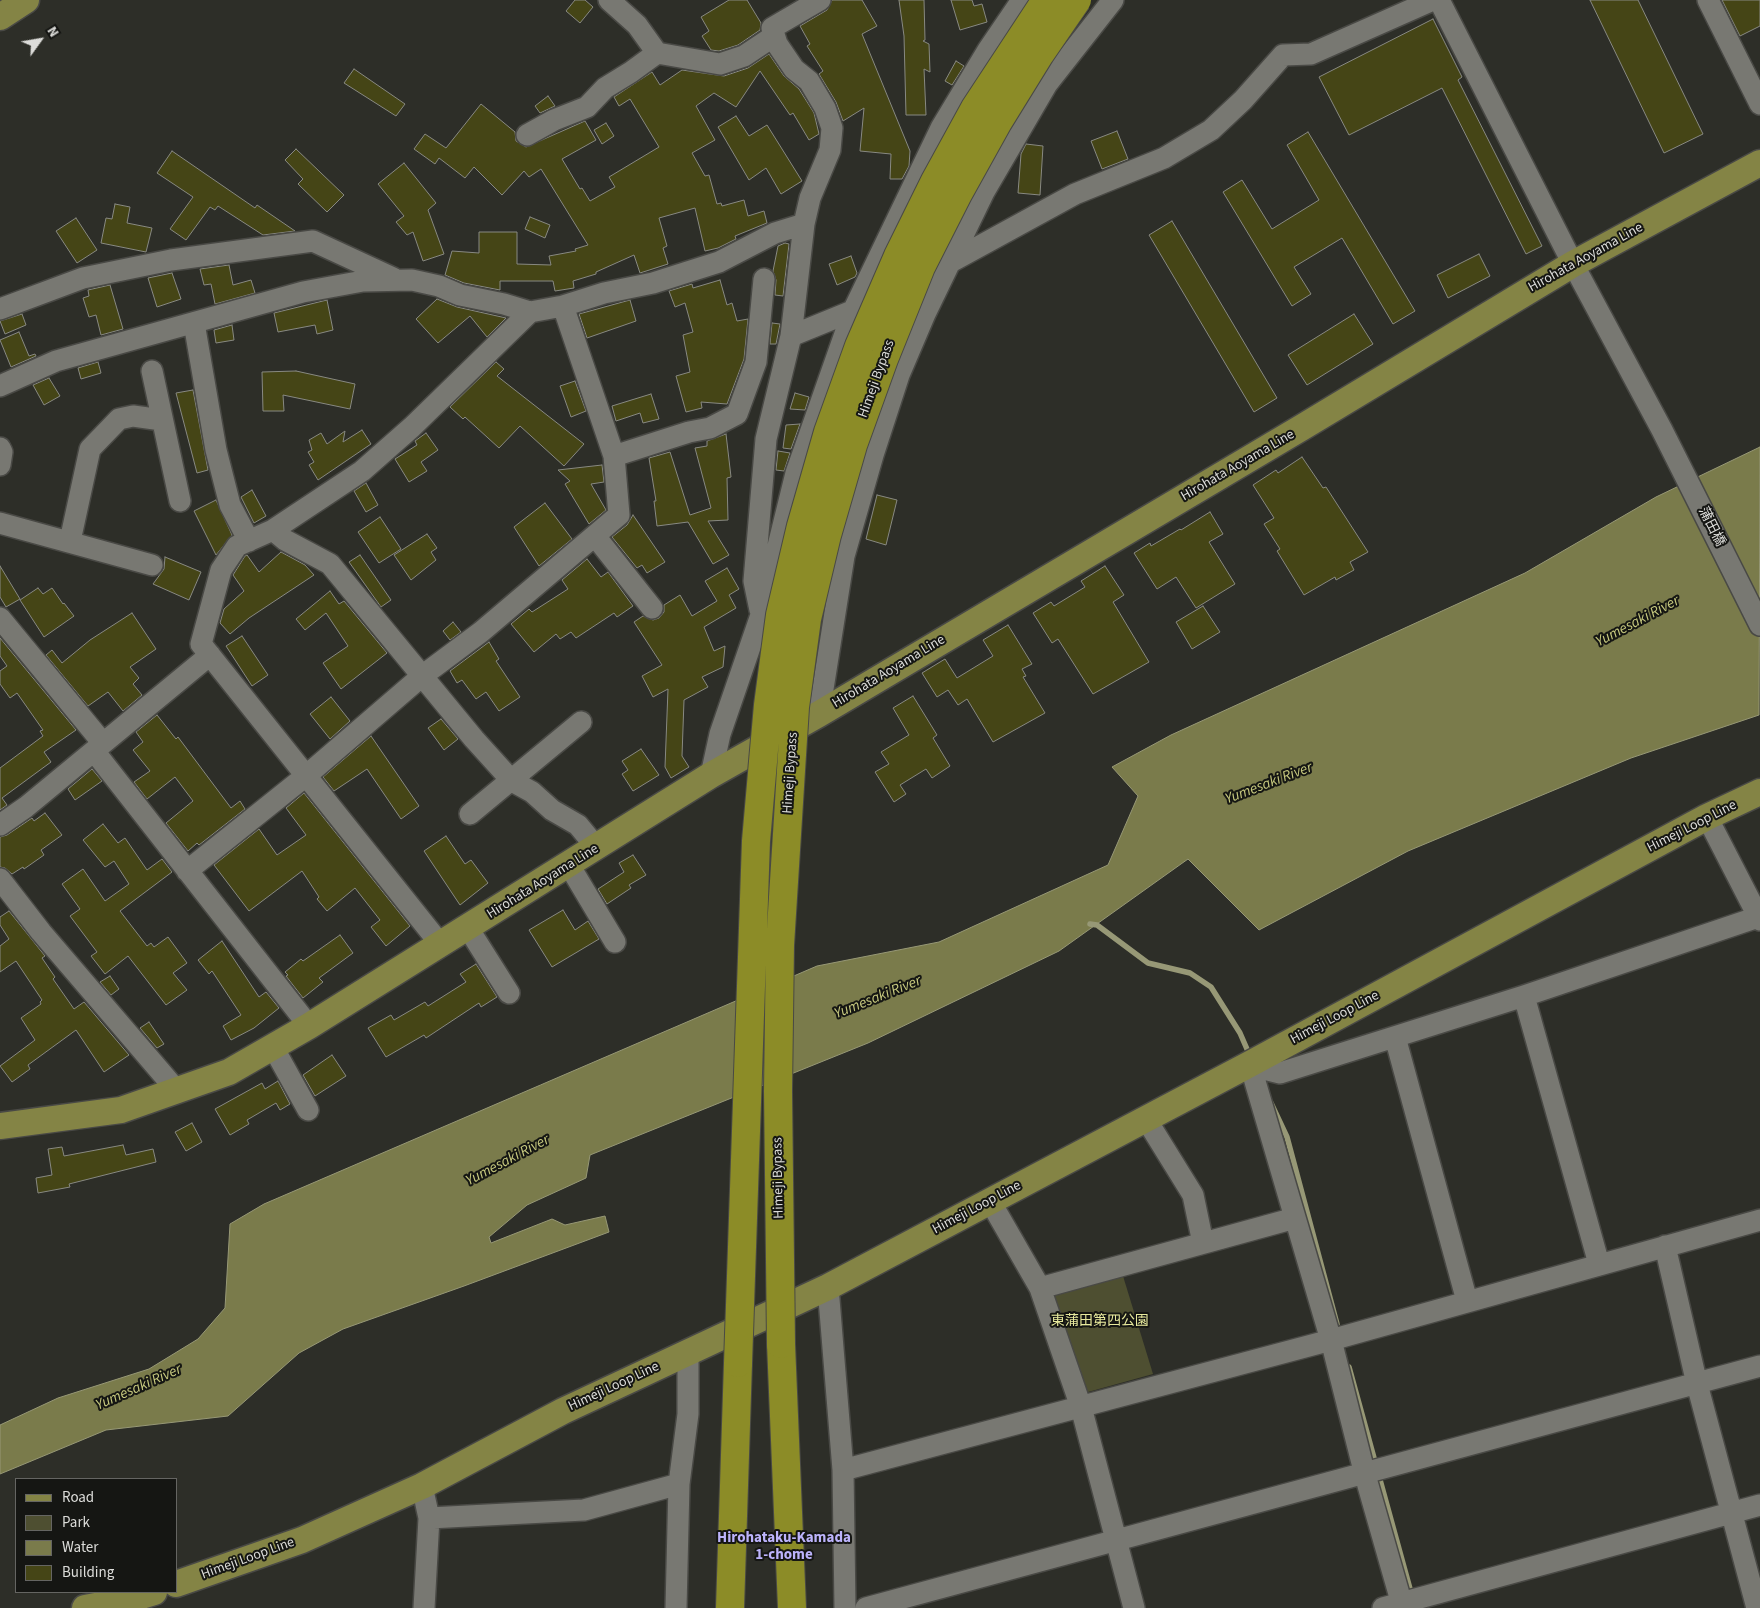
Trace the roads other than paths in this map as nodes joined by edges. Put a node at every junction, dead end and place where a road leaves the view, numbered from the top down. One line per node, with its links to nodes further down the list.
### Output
1 (26, 0): 11 (main road)
2 (609, 0): 13 (street)
3 (820, 0): 12 (street)
4 (1022, 0): 24 (street)
5 (1046, 0): 100 (highway, Himeji Bypass, bridge)
6 (1077, 0): 98 (highway, Himeji Bypass, bridge)
7 (1114, 0): 18 (street)
8 (1433, 0): 18 (street)
9 (1439, 0): 19 (street, 蒲田橋)
10 (1708, 0): 14 (street)
11 (0, 17)
12 (774, 36): 13 (street); 17 (street)
13 (657, 53): 15 (street)
14 (1760, 104)
15 (527, 135)
16 (1760, 163): 19 (main road, Hirohata Aoyama Line)
17 (804, 224): 22 (street); 27 (street)
18 (950, 263): 24 (street); 47 (street)
19 (1573, 264): 44 (street, 蒲田橋); 47 (main road, Hirohata Aoyama Line)
20 (396, 279): 23 (street); 25 (street); 26 (street)
21 (764, 279): 32 (street)
22 (563, 306): 25 (street); 32 (street)
23 (0, 309)
24 (853, 311): 27 (street); 42 (street)
25 (530, 312): 36 (street)
26 (194, 323): 29 (street); 38 (street)
27 (791, 336): 42 (street)
28 (152, 370): 30 (street)
29 (0, 386)
30 (162, 420): 34 (street); 39 (street)
31 (0, 448): 33 (street)
32 (614, 456): 37 (street)
33 (0, 465)
34 (180, 501)
35 (0, 523): 39 (street)
36 (273, 530): 38 (street); 46 (street)
37 (595, 536): 41 (street); 46 (street)
38 (249, 540): 45 (street)
39 (70, 541): 40 (street)
40 (152, 565)
41 (652, 608)
42 (761, 615): 50 (street)
43 (0, 618): 49 (street)
44 (1760, 624)
45 (210, 655): 49 (street); 51 (street)
46 (422, 676): 51 (street); 52 (street)
47 (819, 714): 50 (main road, Hirohata Aoyama Line)
48 (581, 722): 52 (street)
49 (98, 747): 56 (street); 59 (street)
50 (711, 775): 57 (main road, Hirohata Aoyama Line)
51 (307, 776): 59 (street); 64 (street)
52 (512, 781): 54 (street); 57 (street)
53 (1760, 792): 55 (main road, Himeji Loop Line)
54 (470, 814)
55 (1707, 817): 61 (street); 70 (main road, Himeji Loop Line)
56 (0, 826)
57 (597, 848): 58 (main road, Hirohata Aoyama Line)
58 (569, 865): 62 (main road, Hirohata Aoyama Line); 63 (street)
59 (188, 871): 67 (street)
60 (0, 879): 71 (street)
61 (1759, 919): 66 (street)
62 (468, 928): 64 (main road, Hirohata Aoyama Line); 65 (street)
63 (616, 942)
64 (441, 945): 67 (main road, Hirohata Aoyama Line)
65 (509, 993)
66 (1524, 996): 68 (street); 80 (street)
67 (309, 1026): 69 (main road, Hirohata Aoyama Line)
68 (1395, 1036): 70 (street); 83 (street)
69 (273, 1047): 71 (main road, Hirohata Aoyama Line); 72 (street)
70 (1248, 1065): 73 (main road, Himeji Loop Line); 76 (street)
71 (178, 1092): 74 (main road, Hirohata Aoyama Line)
72 (308, 1110)
73 (1146, 1119): 75 (main road, Himeji Loop Line); 78 (street)
74 (0, 1126)
75 (990, 1201): 81 (main road, Himeji Loop Line); 82 (street)
76 (1295, 1218): 78 (street); 84 (street)
77 (1760, 1220): 79 (street)
78 (1203, 1243): 82 (street)
79 (1665, 1246): 80 (street); 87 (street)
80 (1599, 1264): 83 (street)
81 (828, 1287): 85 (main road, Himeji Loop Line); 89 (street)
82 (1040, 1288): 88 (street)
83 (1467, 1301): 84 (street)
84 (1331, 1340): 88 (street); 90 (street)
85 (688, 1352): 91 (street); 92 (main road, Himeji Loop Line)
86 (1760, 1366): 87 (street)
87 (1697, 1384): 90 (street); 94 (street)
88 (1081, 1407): 89 (street); 96 (street)
89 (844, 1470): 105 (street)
90 (1365, 1475): 96 (street); 101 (street)
91 (679, 1484): 95 (street); 104 (street)
92 (422, 1486): 95 (street); 97 (main road, Himeji Loop Line)
93 (1760, 1504): 94 (street)
94 (1732, 1512): 101 (street); 108 (street)
95 (429, 1518): 103 (street)
96 (1116, 1541): 106 (street); 107 (street)
97 (178, 1583)
98 (792, 1599)
99 (141, 1600): 102 (main road)
100 (730, 1605)
101 (1396, 1606)
102 (85, 1608)
103 (424, 1608)
104 (676, 1608)
105 (845, 1608)
106 (866, 1608)
107 (1134, 1608)
108 (1757, 1608)

